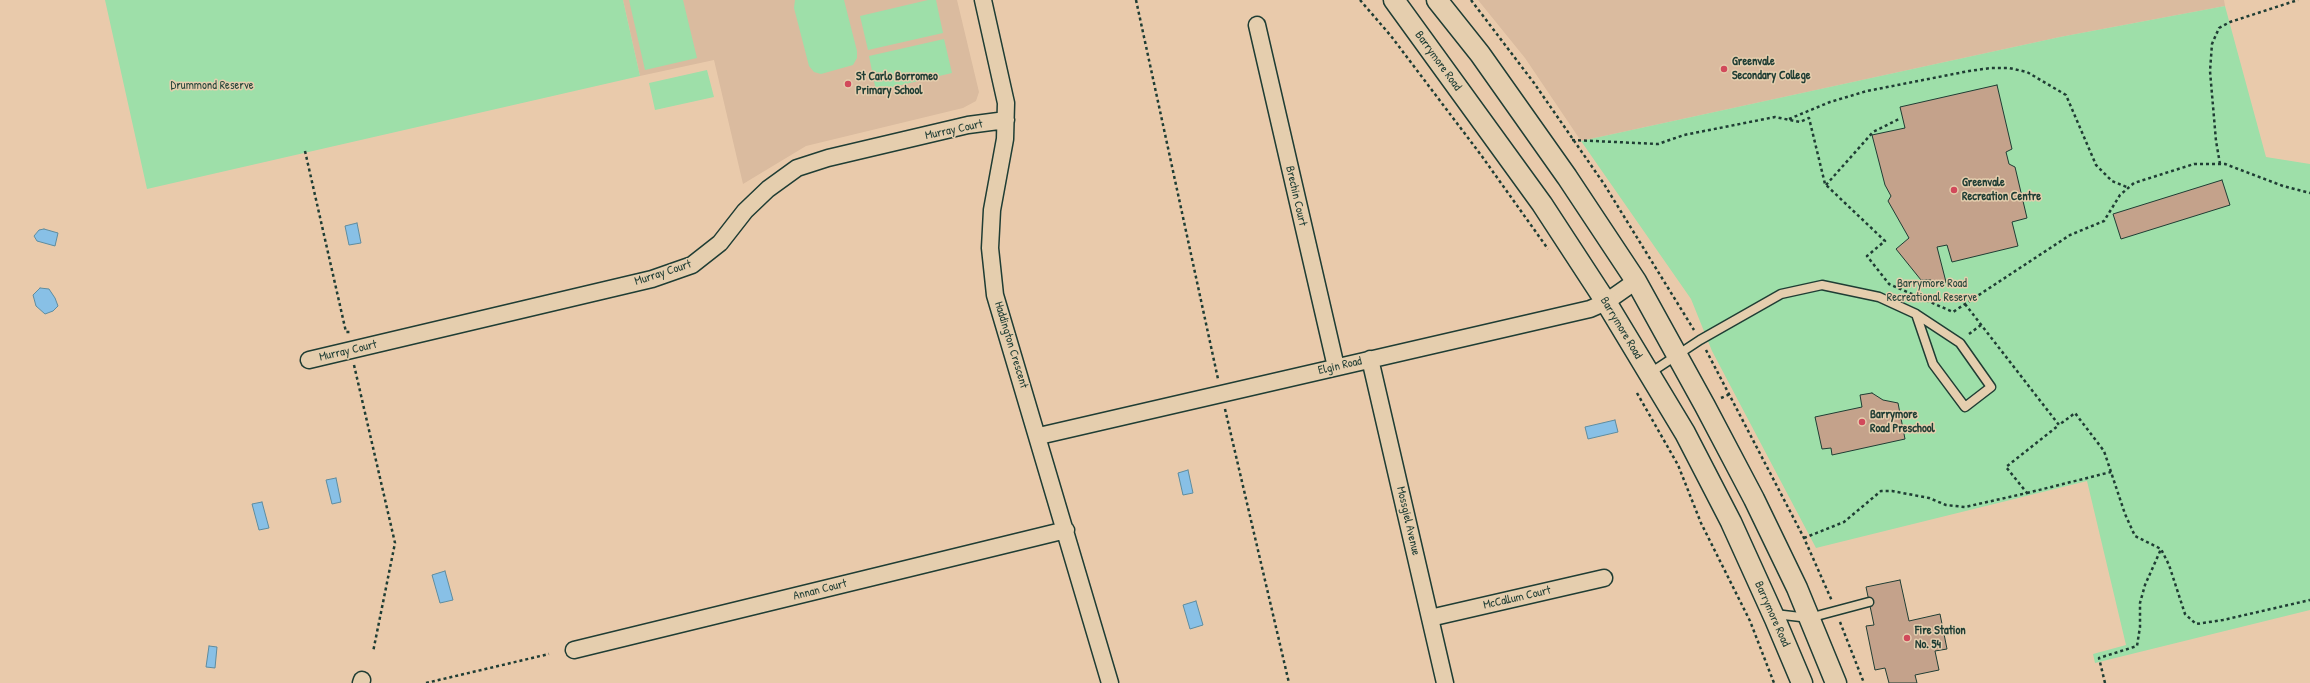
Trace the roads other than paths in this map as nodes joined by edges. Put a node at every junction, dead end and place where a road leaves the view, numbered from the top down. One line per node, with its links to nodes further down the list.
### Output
1 (983, 0): 5 (street, Haddington Crescent)
2 (1394, 0): 7 (street, Barrymore Road)
3 (1437, 0): 6 (street)
4 (1257, 25): 12 (street, Brechin Court)
5 (1006, 120): 11 (street, Murray Court); 14 (street, Haddington Crescent)
6 (1636, 281): 7 (street, Elgin Road); 9 (street)
7 (1606, 302): 10 (street, Elgin Road); 13 (street, Barrymore Road)
8 (1916, 314): 8 (lane); 9 (lane)
9 (1677, 356): 13 (lane); 20 (street)
10 (1370, 359): 12 (street, Elgin Road); 19 (street, Mossgiel Avenue)
11 (309, 360)
12 (1336, 367): 14 (street, Elgin Road)
13 (1649, 374): 18 (street, Barrymore Road)
14 (1039, 436): 15 (street, Haddington Crescent)
15 (1066, 530): 21 (street, Annan Court); 22 (street, Haddington Crescent)
16 (1604, 578): 19 (street, McCallum Court)
17 (1869, 602): 20 (lane)
18 (1773, 614): 20 (lane); 24 (street, Barrymore Road)
19 (1430, 618): 23 (street, Mossgiel Avenue)
20 (1809, 618): 25 (street)
21 (574, 650)
22 (1110, 683)
23 (1445, 683)
24 (1802, 683)
25 (1836, 683)

